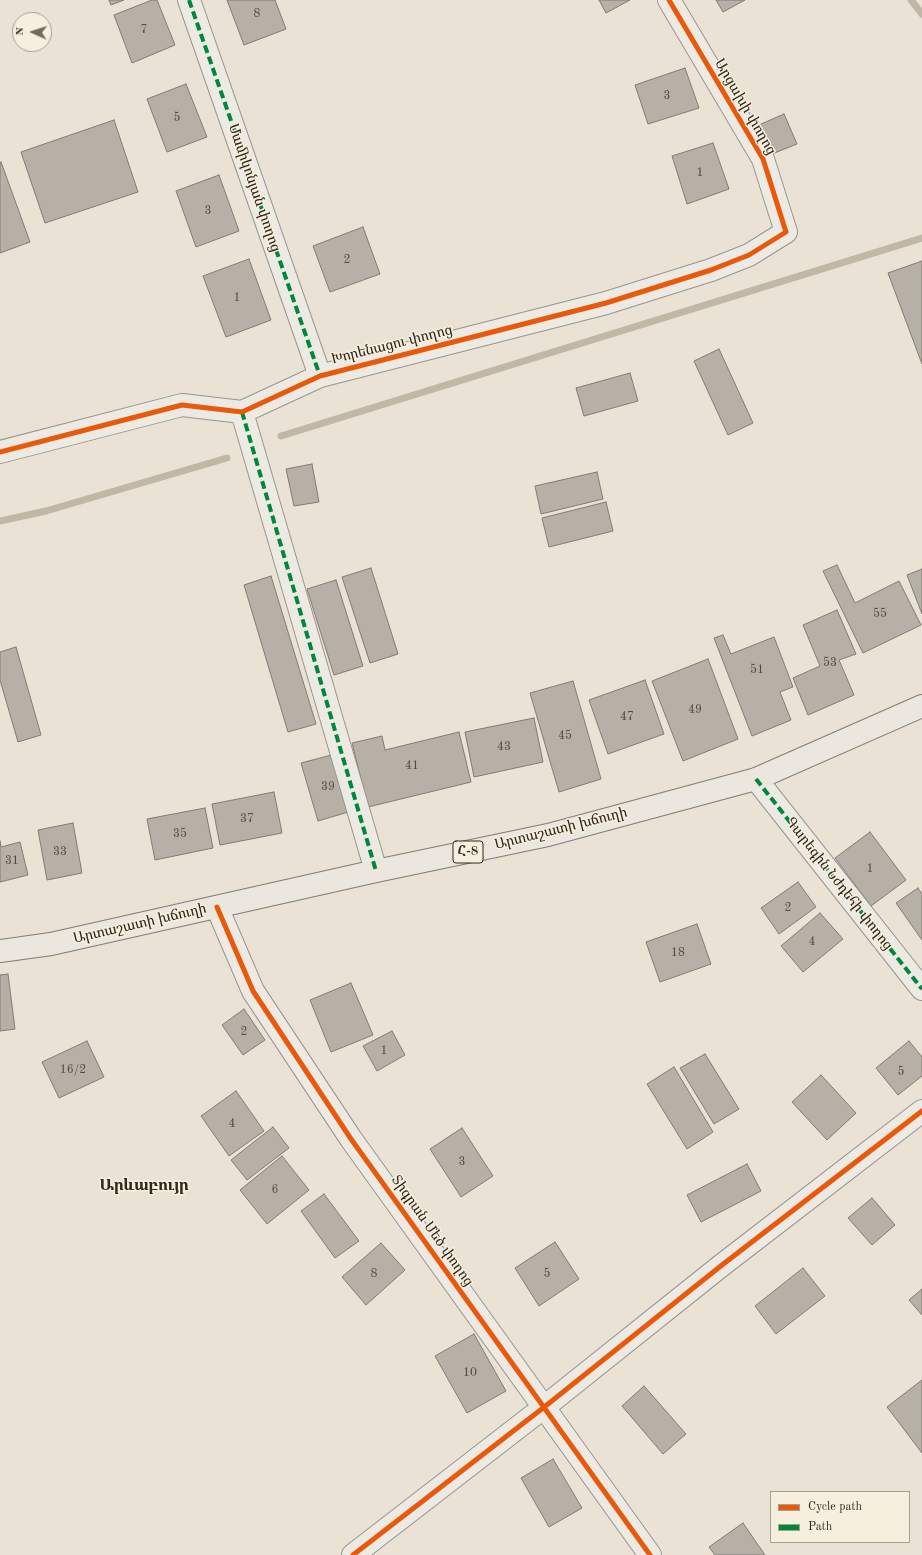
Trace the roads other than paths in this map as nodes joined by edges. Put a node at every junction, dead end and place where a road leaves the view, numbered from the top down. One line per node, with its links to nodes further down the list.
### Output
1 (188, 0): 4 (street, Մամիկոնյան փողոց)
2 (669, 0): 3 (street, Արցախի փողոց)
3 (786, 232): 4 (street, Խորենացու փողոց)
4 (320, 376): 5 (street, Խորենացու փողոց)
5 (242, 412): 6 (street); 9 (street)
6 (0, 452)
7 (922, 706): 8 (main road, Արտաշատի խճուղի / Հ-8)
8 (756, 779): 9 (main road, Արտաշատի խճուղի / Հ-8); 12 (street, Գարեգին Նժդեհի փողոց)
9 (376, 871): 10 (main road, Արտաշատի խճուղի / Հ-8)
10 (217, 907): 11 (main road, Արտաշատի խճուղի / Հ-8); 14 (street, Տիգրան Մեծ փողոց)
11 (0, 951)
12 (922, 989)
13 (922, 1111): 14 (street)
14 (543, 1408): 15 (street); 16 (street, Տիգրան Մեծ փողոց)
15 (354, 1555)
16 (650, 1555)

